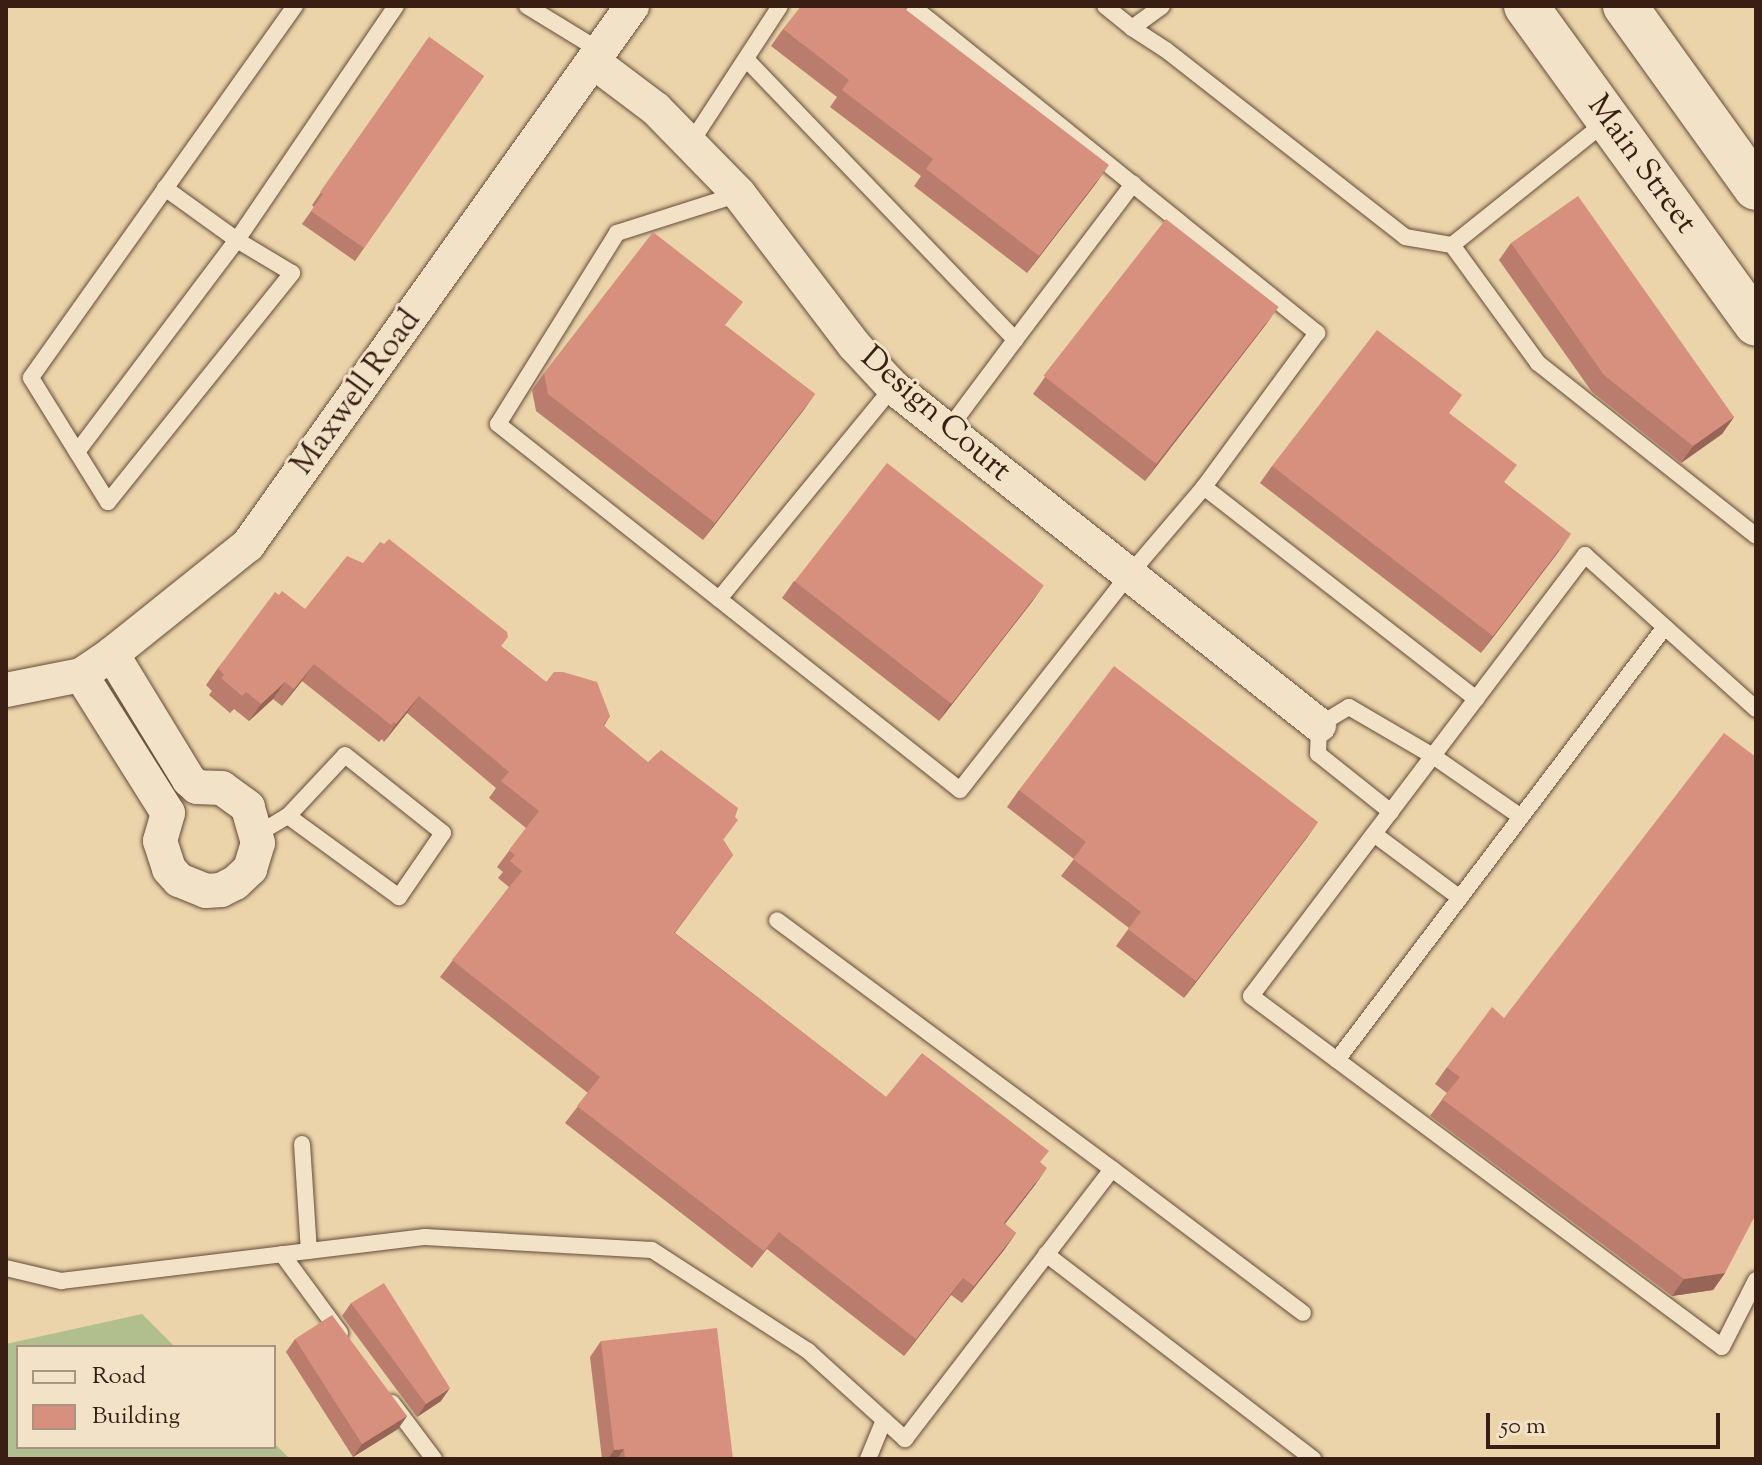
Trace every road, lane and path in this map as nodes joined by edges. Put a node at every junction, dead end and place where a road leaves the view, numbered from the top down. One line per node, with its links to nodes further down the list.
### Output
1 (295, 6): 17 (lane)
2 (396, 6): 20 (lane)
3 (527, 6): 12 (lane)
4 (632, 6): 12 (street, Maxwell Road)
5 (780, 6): 13 (lane)
6 (912, 6): 16 (lane)
7 (1105, 6): 11 (lane)
8 (1162, 6): 11 (lane)
9 (1526, 6): 14 (main road, Main Street)
10 (1625, 6): 18 (main road)
11 (1132, 28): 21 (lane)
12 (598, 57): 15 (street, Design Court); 32 (street, Maxwell Road)
13 (746, 59): 15 (lane); 23 (lane)
14 (1609, 120): 21 (lane); 22 (main road, Main Street)
15 (690, 144): 19 (street, Design Court)
16 (1133, 184): 23 (lane); 27 (lane)
17 (165, 188): 20 (lane); 26 (lane)
18 (1756, 188)
19 (739, 194): 24 (street, Design Court); 30 (lane)
20 (237, 240): 26 (lane); 26 (lane)
21 (1452, 245): 28 (lane)
22 (1756, 324)
23 (1015, 340): 25 (lane)
24 (893, 387): 25 (street, Design Court); 30 (lane)
25 (947, 431): 29 (street, Design Court)
26 (77, 452)
27 (1204, 487): 29 (lane); 35 (lane)
28 (1756, 536)
29 (1128, 576): 30 (lane); 37 (street, Design Court)
30 (719, 599)
31 (1665, 627): 35 (lane); 36 (lane); 41 (lane)
32 (112, 654): 33 (street, Maxwell Road); 43 (street)
33 (81, 675): 34 (street, Maxwell Road); 43 (street)
34 (6, 690)
35 (1476, 699): 38 (lane)
36 (1756, 709)
37 (1319, 725): 38 (lane); 39 (lane)
38 (1433, 756): 39 (lane); 41 (lane)
39 (1391, 812): 42 (lane)
40 (288, 816): 40 (lane); 43 (lane)
41 (1521, 817): 44 (lane)
42 (1374, 834): 44 (lane); 46 (lane)
43 (256, 835)
44 (1460, 898): 46 (lane)
45 (777, 920): 48 (lane)
46 (1337, 1060): 53 (lane)
47 (302, 1144): 49 (lane)
48 (1112, 1169): 51 (lane); 54 (lane)
49 (309, 1251): 50 (lane); 57 (lane)
50 (282, 1254): 52 (lane); 55 (lane)
51 (1046, 1254): 57 (lane); 60 (lane)
52 (6, 1268)
53 (1756, 1280)
54 (1303, 1313)
55 (348, 1344)
56 (386, 1395): 59 (lane)
57 (884, 1420): 58 (lane)
58 (863, 1458)
59 (434, 1459)
60 (1313, 1459)

